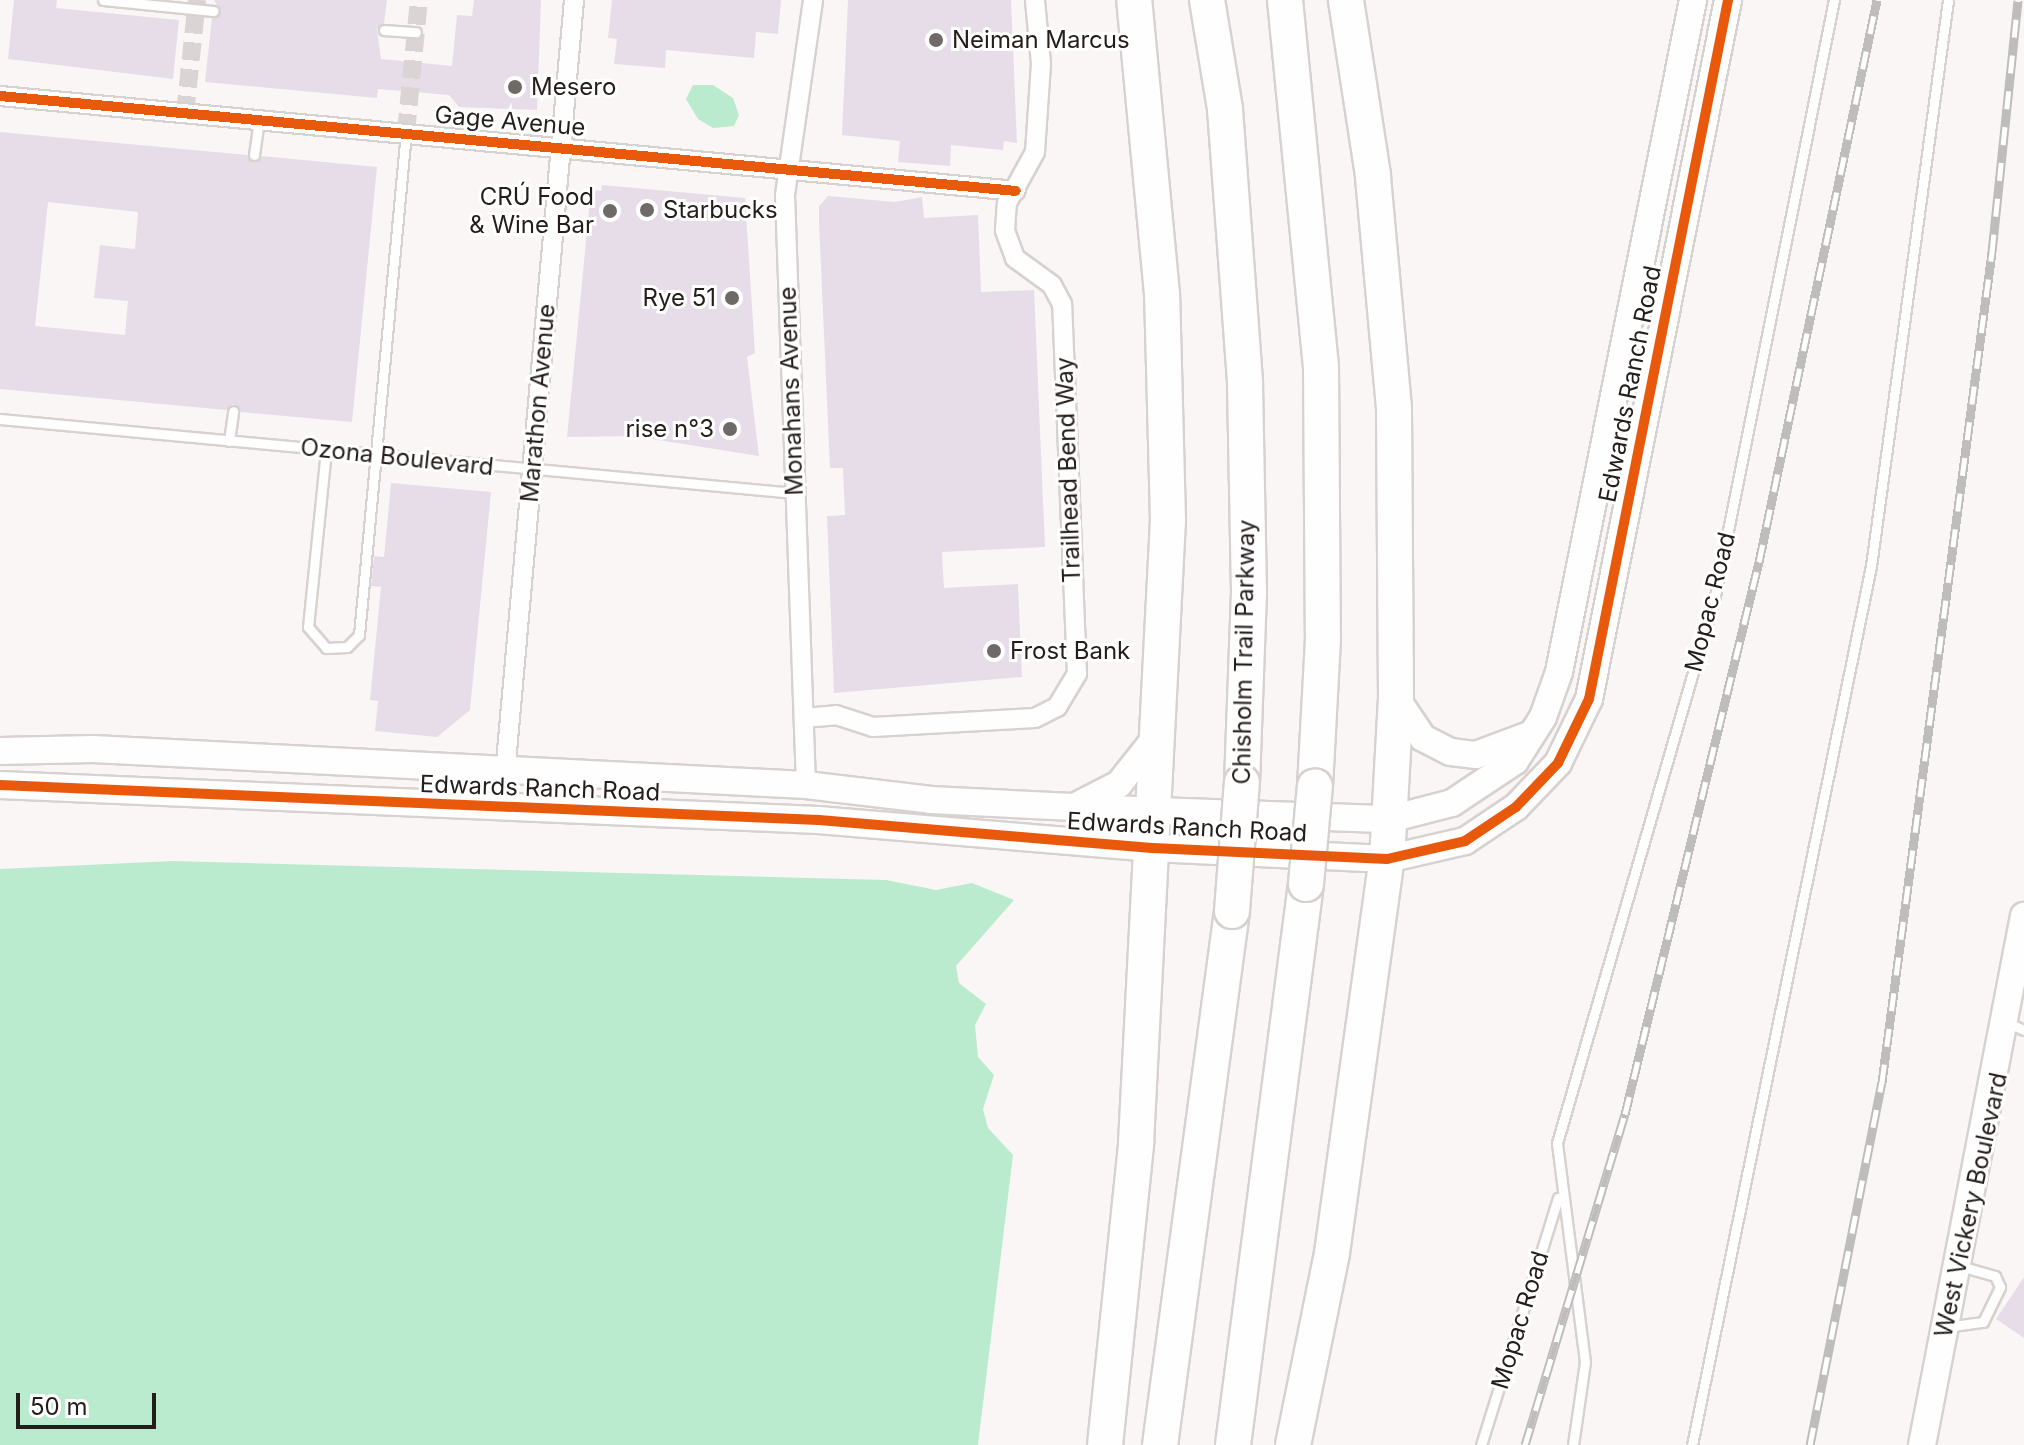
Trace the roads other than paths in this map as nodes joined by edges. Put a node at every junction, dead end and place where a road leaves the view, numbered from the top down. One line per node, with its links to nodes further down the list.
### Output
1 (103, 0): 13 (lane)
2 (574, 0): 19 (street, Marathon Avenue)
3 (813, 0): 21 (street, Monahans Avenue)
4 (1035, 0): 22 (street, Trailhead Bend Way)
5 (1134, 0): 32 (highway)
6 (1207, 0): 53 (highway, Chisholm Trail Parkway, bridge)
7 (1285, 0): 54 (highway, bridge)
8 (1346, 0): 30 (highway)
9 (1693, 0): 33 (street, Edwards Ranch Road)
10 (1728, 0): 46 (street, Edwards Ranch Road)
11 (1834, 0): 49 (lane, Mopac Road)
12 (1948, 0): 58 (lane)
13 (213, 11)
14 (384, 30): 15 (lane)
15 (416, 32)
16 (0, 96): 17 (street, Gage Avenue)
17 (259, 120): 18 (street, Gage Avenue); 20 (lane)
18 (406, 132): 19 (street, Gage Avenue); 27 (lane)
19 (561, 145): 21 (street, Gage Avenue); 28 (street, Marathon Avenue)
20 (254, 155)
21 (787, 169): 22 (street, Gage Avenue); 29 (street, Monahans Avenue)
22 (1016, 191): 31 (street, Trailhead Bend Way)
23 (233, 411): 25 (lane)
24 (0, 419): 25 (lane, Ozona Boulevard)
25 (229, 441): 26 (lane, Ozona Boulevard)
26 (326, 450): 27 (lane, Ozona Boulevard); 27 (lane)
27 (377, 455): 28 (lane, Ozona Boulevard)
28 (532, 470): 29 (lane, Ozona Boulevard); 35 (street, Marathon Avenue)
29 (795, 493): 31 (street, Monahans Avenue)
30 (1396, 698): 33 (street); 43 (highway)
31 (804, 718): 37 (street, Monahans Avenue)
32 (1162, 728): 40 (street); 41 (highway)
33 (1532, 734): 43 (street, Edwards Ranch Road)
34 (0, 751): 35 (street, Edwards Ranch Road)
35 (505, 773): 37 (street, Edwards Ranch Road); 39 (street, Marathon Avenue)
36 (0, 785): 39 (street, Edwards Ranch Road)
37 (806, 785): 38 (street, Edwards Ranch Road); 42 (street)
38 (931, 800): 40 (street, Edwards Ranch Road); 44 (street)
39 (502, 807): 42 (street, Edwards Ranch Road)
40 (1069, 808): 41 (street, Edwards Ranch Road)
41 (1156, 811): 43 (street, Edwards Ranch Road); 45 (highway)
42 (708, 814): 44 (street, Edwards Ranch Road)
43 (1390, 819): 46 (highway)
44 (818, 820): 45 (street, Edwards Ranch Road)
45 (1153, 848): 46 (street, Edwards Ranch Road); 52 (highway)
46 (1387, 859): 55 (highway)
47 (2024, 916): 48 (street, West Vickery Boulevard)
48 (2016, 1027): 50 (street, West Vickery Boulevard)
49 (1559, 1194): 56 (lane, Mopac Road); 57 (lane, Mopac Road)
50 (1959, 1266): 51 (street, West Vickery Boulevard); 51 (lane)
51 (1946, 1327): 59 (street, West Vickery Boulevard)
52 (1105, 1445)
53 (1160, 1445)
54 (1233, 1445)
55 (1293, 1445)
56 (1481, 1445)
57 (1573, 1445)
58 (1692, 1445)
59 (1922, 1445)

